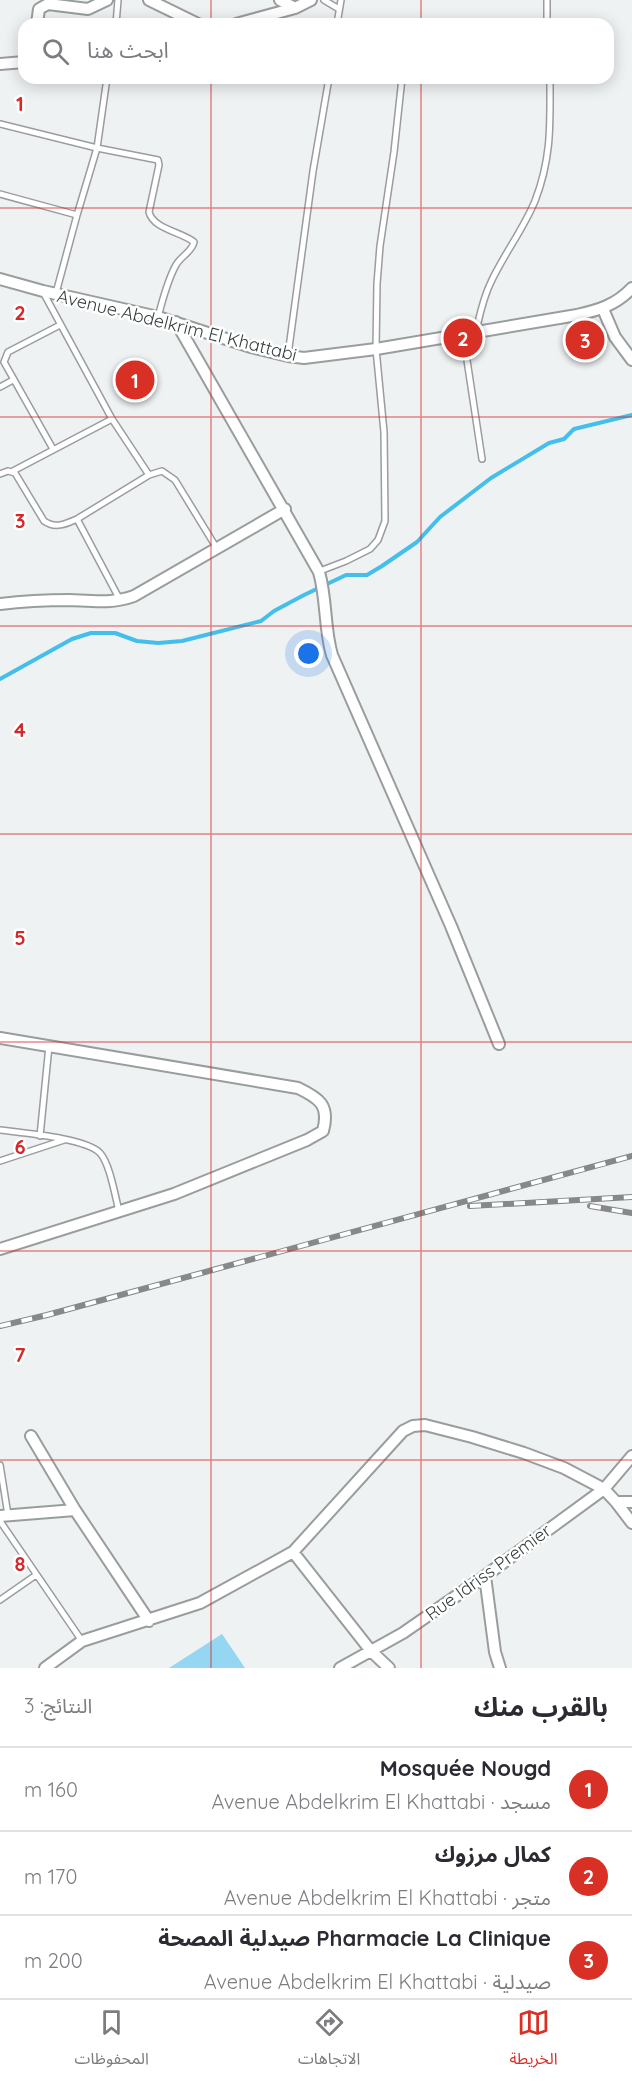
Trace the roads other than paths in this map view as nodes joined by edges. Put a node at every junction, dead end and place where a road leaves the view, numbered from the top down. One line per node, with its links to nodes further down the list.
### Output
1 (107, 0): 11 (street)
2 (118, 0): 12 (lane)
3 (149, 0): 13 (street)
4 (280, 0): 9 (street)
5 (311, 0): 9 (street)
6 (324, 0): 10 (lane)
7 (341, 0): 10 (lane)
8 (546, 0): 16 (lane)
9 (295, 8): 14 (street)
10 (339, 9): 15 (lane)
11 (38, 18)
12 (116, 18)
13 (186, 18)
14 (258, 18)
15 (338, 18)
16 (547, 18)
17 (18, 62): 18 (street)
18 (0, 64)
19 (106, 84): 24 (lane)
20 (328, 84): 38 (lane)
21 (401, 84): 37 (lane)
22 (550, 84): 35 (lane)
23 (0, 124): 24 (lane)
24 (97, 148): 26 (lane); 32 (lane)
25 (0, 194): 26 (lane)
26 (76, 215): 30 (lane)
27 (0, 279): 29 (street, Avenue Abdelkrim El Khattabi)
28 (632, 288): 31 (street, Avenue Abdelkrim El Khattabi)
29 (43, 291): 30 (street, Avenue Abdelkrim El Khattabi); 34 (lane)
30 (56, 294): 32 (street, Avenue Abdelkrim El Khattabi)
31 (603, 309): 35 (street, Avenue Abdelkrim El Khattabi); 39 (street)
32 (158, 317): 33 (street, Avenue Abdelkrim El Khattabi)
33 (176, 322): 38 (street, Avenue Abdelkrim El Khattabi); 48 (street)
34 (60, 325): 40 (lane); 42 (lane)
35 (476, 332): 36 (street, Avenue Abdelkrim El Khattabi)
36 (463, 334): 37 (street, Avenue Abdelkrim El Khattabi); 44 (lane)
37 (376, 349): 38 (street, Avenue Abdelkrim El Khattabi); 51 (lane)
38 (288, 356)
39 (632, 360)
40 (13, 380): 41 (lane); 43 (lane)
41 (0, 387)
42 (112, 419): 43 (lane); 47 (lane)
43 (53, 449): 45 (lane)
44 (482, 459)
45 (13, 471): 46 (lane); 49 (lane)
46 (0, 474)
47 (149, 475): 49 (lane); 50 (lane)
48 (285, 509): 50 (street); 51 (street)
49 (77, 519): 52 (lane)
50 (216, 547): 52 (street)
51 (319, 572): 55 (street)
52 (121, 601): 53 (street)
53 (0, 604)
54 (0, 1038): 56 (street)
55 (499, 1044)
56 (50, 1046): 58 (lane); 61 (street)
57 (0, 1130): 58 (lane)
58 (40, 1136): 59 (lane)
59 (66, 1140): 60 (lane); 61 (lane)
60 (0, 1161)
61 (119, 1211): 62 (street)
62 (0, 1250)
63 (31, 1436): 69 (street)
64 (632, 1456): 66 (street, Rue Idriss Premier)
65 (0, 1465): 70 (lane)
66 (604, 1489): 67 (street); 72 (street); 74 (street, Rue Idriss Premier)
67 (616, 1502): 68 (street); 71 (street)
68 (632, 1502)
69 (75, 1510): 70 (street); 76 (street)
70 (3, 1517): 73 (lane)
71 (632, 1522)
72 (293, 1552): 76 (street); 78 (street)
73 (36, 1575): 75 (lane); 77 (lane)
74 (485, 1576): 78 (street, Rue Idriss Premier); 82 (street)
75 (0, 1600)
76 (149, 1621): 77 (street)
77 (82, 1641): 79 (street)
78 (370, 1651): 80 (street, Rue Idriss Premier); 81 (street)
79 (45, 1668)
80 (340, 1668)
81 (389, 1668)
82 (500, 1668)

